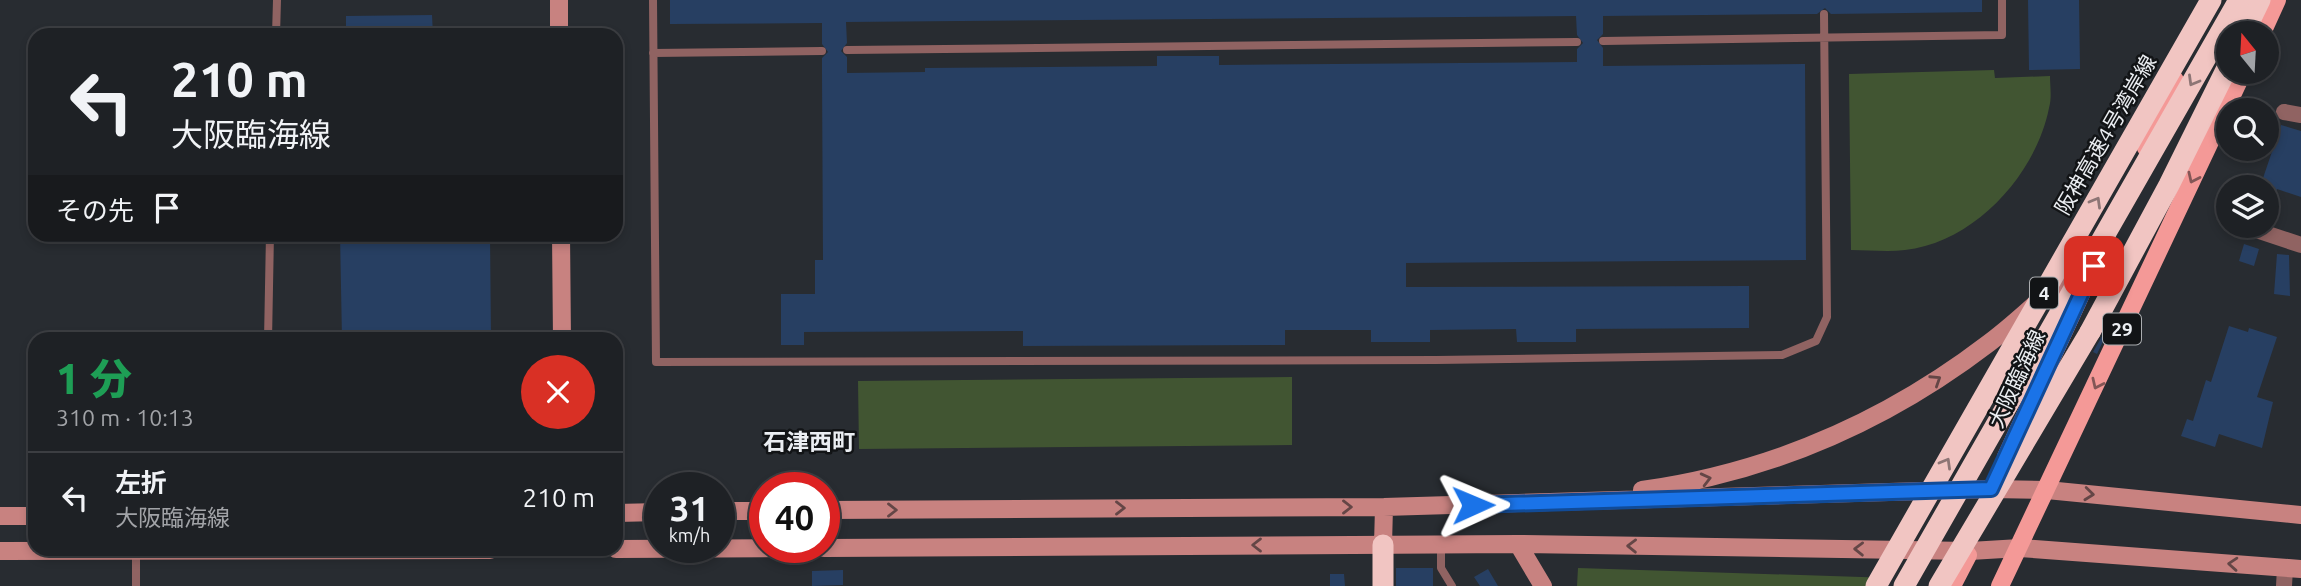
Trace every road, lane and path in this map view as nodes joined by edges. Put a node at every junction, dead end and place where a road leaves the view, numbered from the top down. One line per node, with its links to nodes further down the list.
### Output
1 (277, 0): 12 (lane)
2 (559, 0): 13 (street)
3 (653, 0): 19 (lane)
4 (2002, 0): 14 (lane)
5 (2210, 0): 25 (main road, 大阪臨海線 / 29); 57 (highway, 阪神高速4号湾岸線 / 4, one-way to 5, bridge)
6 (2239, 0): 58 (highway, 4, one-way to 58, bridge)
7 (2260, 0): 10 (highway)
8 (2277, 0): 11 (main road)
9 (1824, 14): 14 (lane)
10 (2250, 21)
11 (2267, 21)
12 (276, 28)
13 (559, 28)
14 (1824, 40): 15 (lane); 19 (lane)
15 (1603, 41)
16 (1577, 42): 17 (lane)
17 (847, 50)
18 (822, 51): 19 (lane)
19 (653, 53)
20 (2219, 84): 59 (highway, bridge)
21 (2238, 84): 32 (main road, 29, one-way to 32)
22 (2284, 112): 23 (street)
23 (2301, 115)
24 (2279, 238): 28 (street)
25 (2105, 241): 31 (main road, 大阪臨海線 / 29); 33 (street, one-way to 25)
26 (270, 242): 29 (lane)
27 (561, 242): 30 (street)
28 (2301, 245)
29 (268, 332)
30 (562, 332)
31 (1991, 489): 32 (street); 33 (street); 50 (main road, 大阪臨海線 / 29)
32 (2047, 490): 38 (street, one-way to 38); 46 (main road, 29)
33 (1541, 503): 34 (street)
34 (1384, 507): 35 (street, one-way to 34); 43 (street)
35 (840, 510)
36 (644, 512): 37 (street)
37 (623, 513)
38 (2301, 515)
39 (0, 516): 40 (street)
40 (28, 516)
41 (1441, 544): 42 (street); 43 (street); 55 (lane)
42 (1518, 544): 50 (street, one-way to 42); 56 (street)
43 (1383, 545): 45 (street, one-way to 45); 54 (highway)
44 (749, 548): 47 (street)
45 (840, 548)
46 (2020, 548): 50 (street); 52 (street, one-way to 46); 61 (main road, 29)
47 (623, 549)
48 (0, 551): 49 (street)
49 (28, 551)
50 (1970, 551): 60 (main road, 大阪臨海線 / 29)
51 (136, 556): 53 (lane)
52 (2293, 568): 62 (street)
53 (136, 586)
54 (1383, 586)
55 (1452, 586)
56 (1543, 586)
57 (1876, 586)
58 (1904, 586)
59 (1939, 586)
60 (1952, 586)
61 (2000, 586)
62 (2284, 586)

